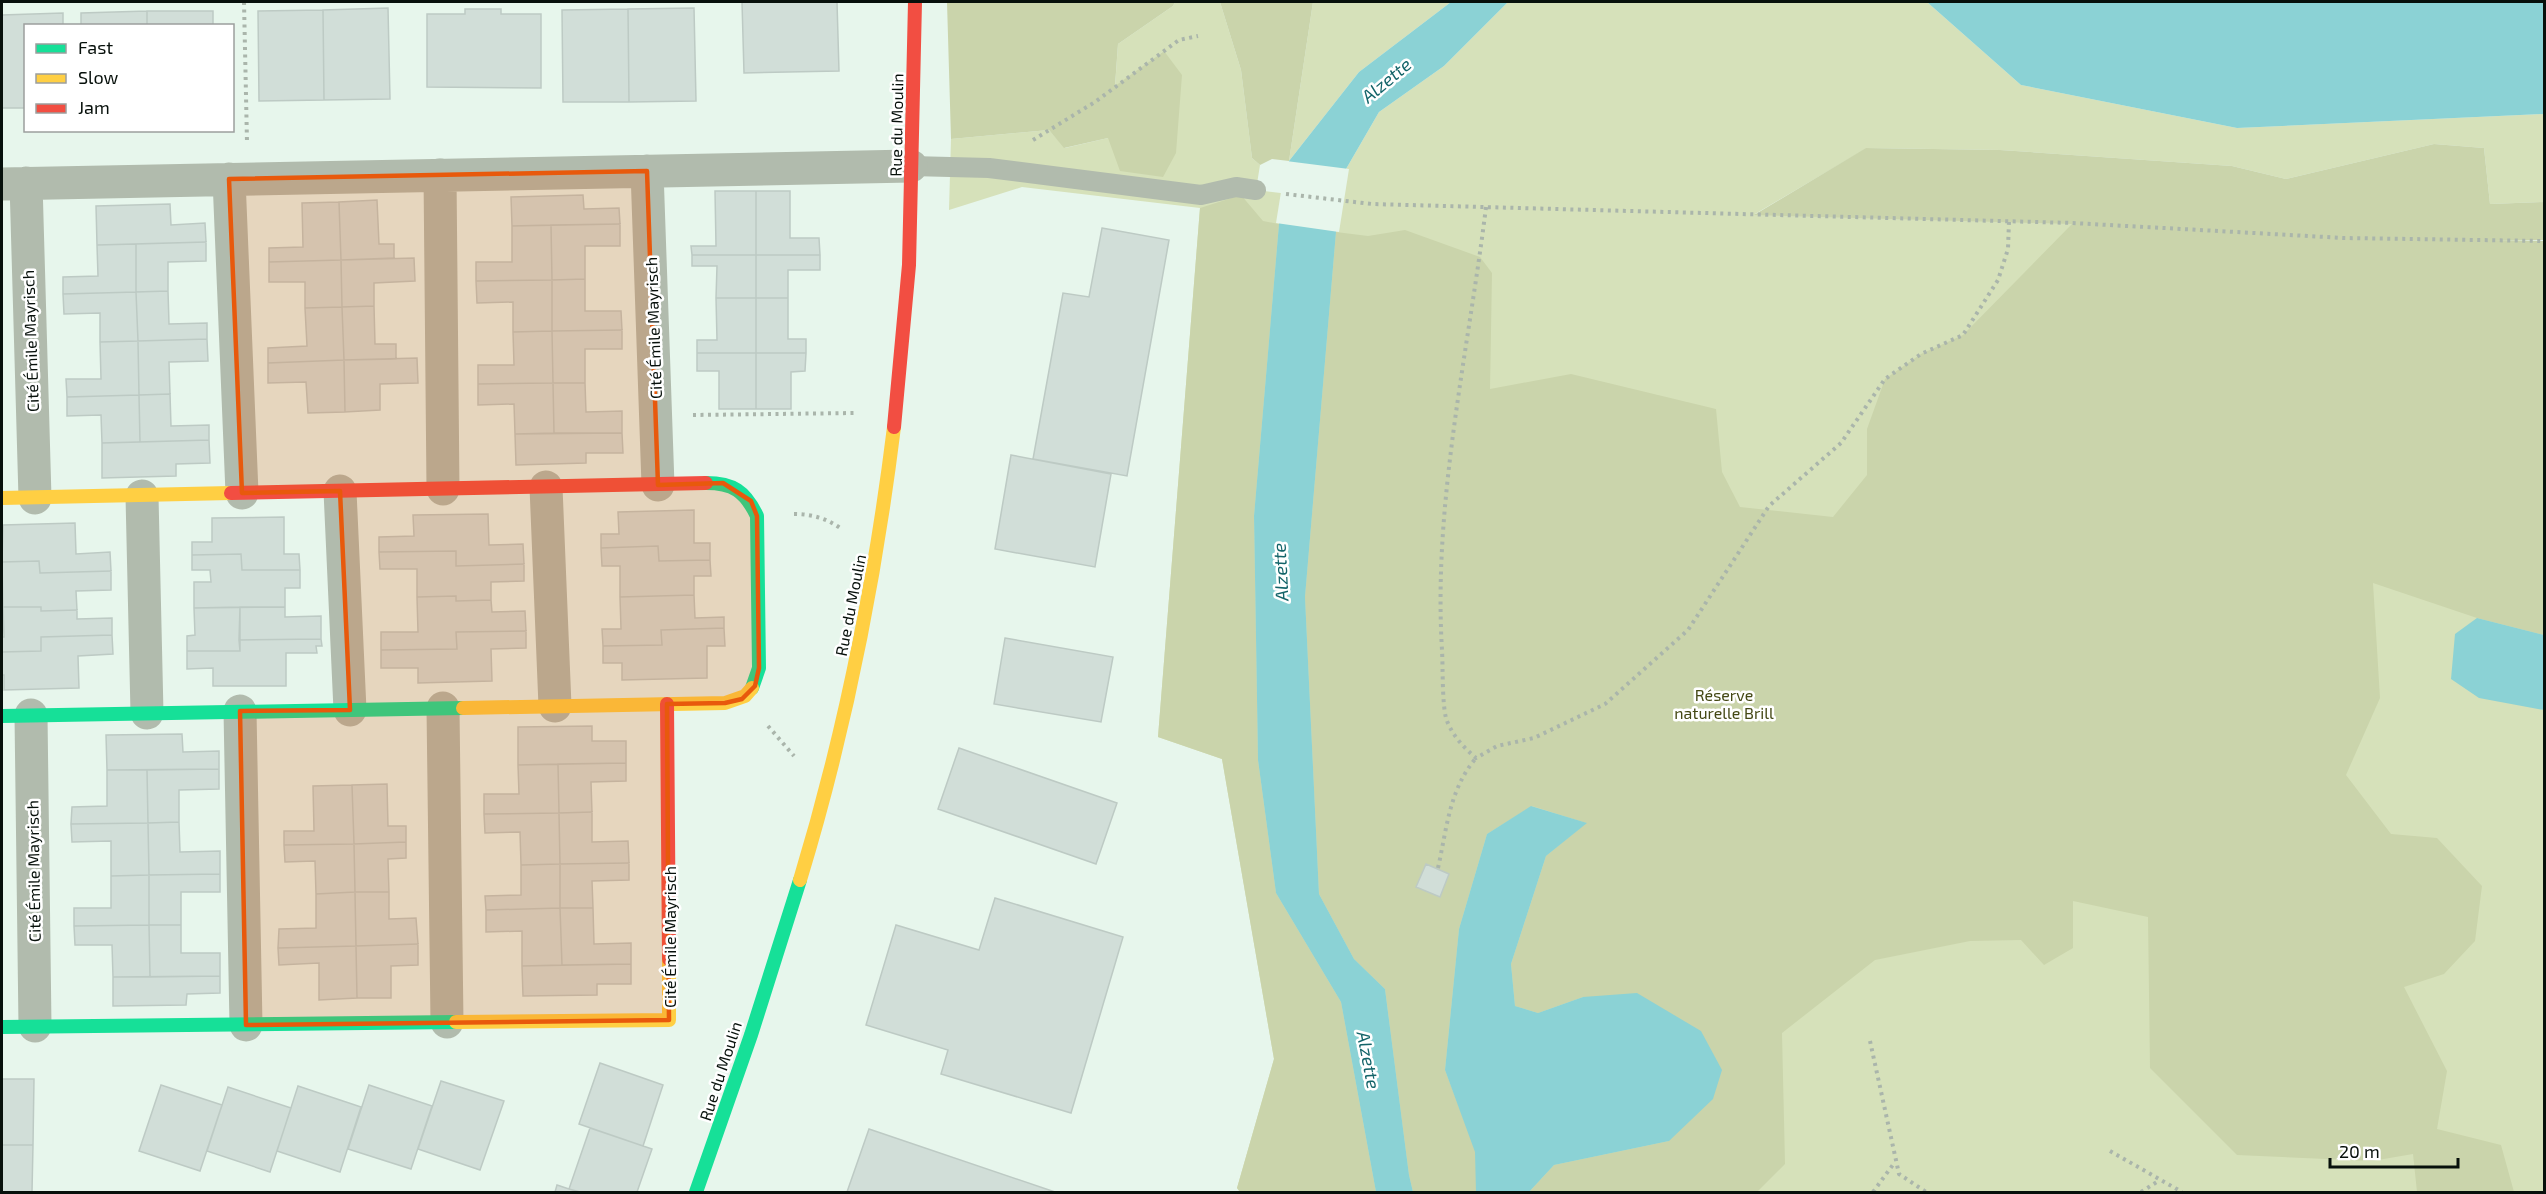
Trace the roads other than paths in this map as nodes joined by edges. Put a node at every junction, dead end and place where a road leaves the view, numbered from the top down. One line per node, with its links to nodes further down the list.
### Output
1 (915, 2): 2 (street, Rue du Moulin)
2 (911, 166): 3 (street, Cité Émile Mayrisch); 7 (lane); 27 (street, Rue du Moulin)
3 (647, 171): 4 (street, Cité Émile Mayrisch); 8 (street, Cité Émile Mayrisch)
4 (440, 175): 5 (street, Cité Émile Mayrisch); 10 (street)
5 (238, 179): 6 (street, Cité Émile Mayrisch); 12 (street)
6 (14, 184): 15 (street, Cité Émile Mayrisch)
7 (1256, 190)
8 (658, 485): 9 (street); 16 (street, Cité Émile Mayrisch)
9 (546, 487): 10 (street); 17 (street)
10 (443, 489): 11 (street)
11 (339, 491): 12 (street); 19 (street)
12 (242, 493): 13 (street)
13 (142, 496): 15 (street); 21 (street)
14 (2, 498): 15 (street)
15 (35, 498)
16 (667, 704): 17 (street, Cité Émile Mayrisch); 23 (street, Cité Émile Mayrisch)
17 (555, 706): 18 (street, Cité Émile Mayrisch)
18 (443, 708): 19 (street, Cité Émile Mayrisch); 23 (street)
19 (350, 710): 20 (street, Cité Émile Mayrisch)
20 (240, 711): 21 (street, Cité Émile Mayrisch); 24 (street)
21 (147, 713): 22 (street, Cité Émile Mayrisch)
22 (16, 715): 25 (street, Cité Émile Mayrisch)
23 (447, 1022): 24 (street, Cité Émile Mayrisch)
24 (246, 1024): 25 (street, Cité Émile Mayrisch)
25 (35, 1026): 26 (street, Cité Émile Mayrisch)
26 (2, 1027)
27 (696, 1192)

